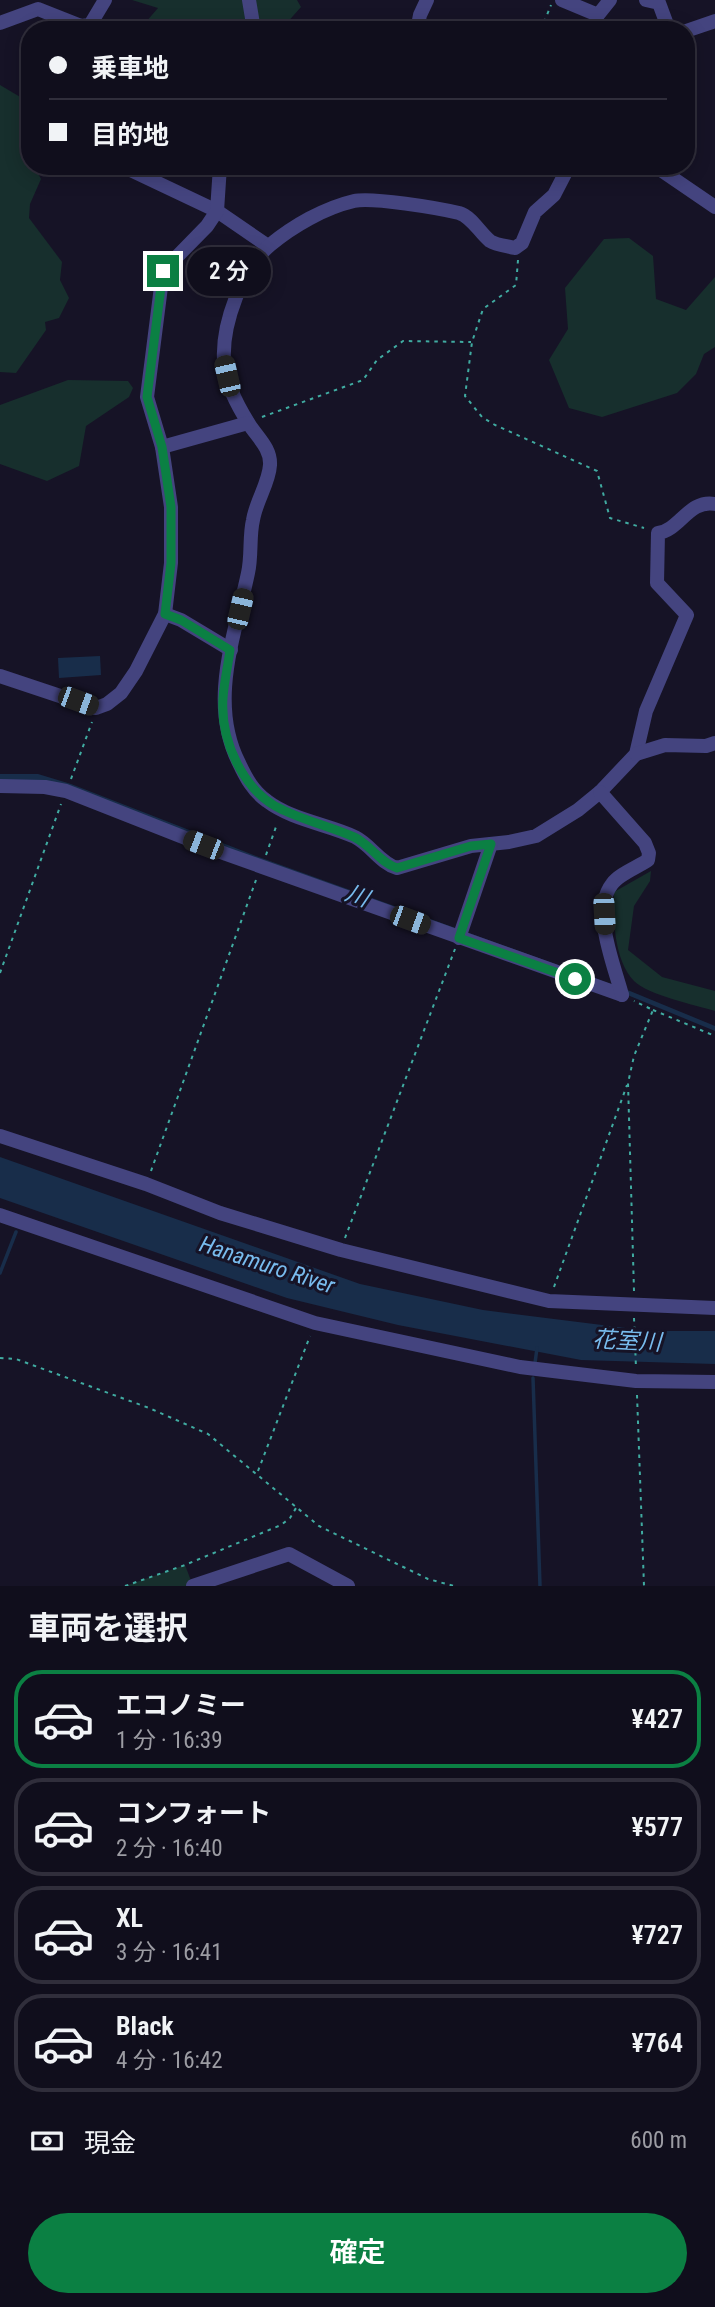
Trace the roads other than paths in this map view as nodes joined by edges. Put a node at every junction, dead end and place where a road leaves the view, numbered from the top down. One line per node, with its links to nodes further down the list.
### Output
1 (105, 0): 8 (street)
2 (249, 0): 9 (street)
3 (427, 0): 10 (street)
4 (562, 0): 5 (street)
5 (610, 0)
6 (657, 1): 11 (street)
7 (68, 21): 13 (street)
8 (92, 21)
9 (252, 21)
10 (419, 21)
11 (665, 21)
12 (715, 21): 14 (street)
13 (0, 23)
14 (695, 28)
15 (140, 175): 20 (street)
16 (219, 175): 20 (street)
17 (564, 175): 21 (street)
18 (668, 175): 19 (street)
19 (715, 207)
20 (217, 211): 21 (street); 23 (street)
21 (268, 246): 22 (street)
22 (248, 423): 23 (street); 26 (street)
23 (162, 447): 25 (street)
24 (715, 504): 29 (street)
25 (165, 614): 26 (street); 27 (street)
26 (230, 650): 32 (street)
27 (0, 677)
28 (715, 743): 29 (street)
29 (636, 754): 31 (street)
30 (0, 786): 33 (street)
31 (600, 792): 32 (street); 33 (street)
32 (491, 844): 33 (street)
33 (459, 938)
34 (0, 1136): 36 (street)
35 (0, 1215): 37 (street)
36 (715, 1308)
37 (715, 1382)
38 (193, 1586): 39 (street)
39 (348, 1586)

